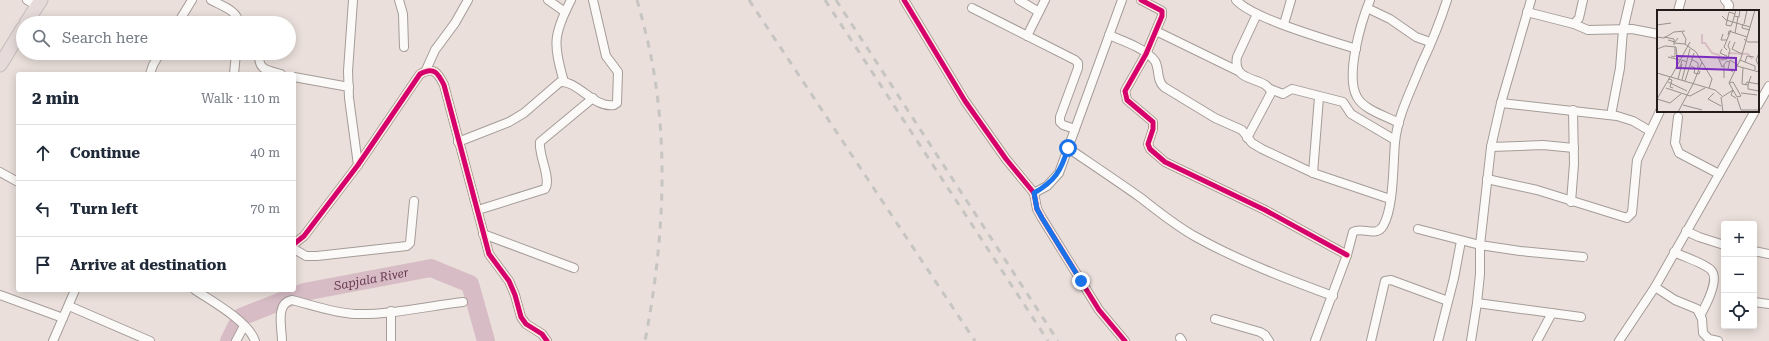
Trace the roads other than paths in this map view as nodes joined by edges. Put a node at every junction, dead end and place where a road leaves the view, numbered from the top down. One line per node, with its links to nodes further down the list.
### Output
1 (192, 0): 32 (street)
2 (353, 0): 58 (street)
3 (399, 0): 43 (street)
4 (468, 0): 50 (street)
5 (548, 0): 27 (street)
6 (571, 0): 27 (street)
7 (593, 0): 61 (street)
8 (904, 0): 84 (street)
9 (1019, 0): 28 (street)
10 (1045, 0): 28 (street)
11 (1122, 0): 39 (street)
12 (1141, 0): 37 (street)
13 (1236, 0): 30 (street)
14 (1291, 0): 34 (street)
15 (1447, 0): 42 (street)
16 (1531, 0): 29 (street)
17 (1583, 0): 35 (street)
18 (1630, 0): 36 (street)
19 (1680, 0): 25 (street)
20 (1725, 0): 26 (street)
21 (215, 1): 33 (street)
22 (35, 2): 31 (highway)
23 (1368, 4): 42 (street); 44 (street)
24 (972, 8): 40 (street)
25 (1678, 10)
26 (1728, 10)
27 (565, 12): 56 (street)
28 (1039, 12): 40 (street)
29 (1527, 12): 35 (street); 62 (street)
30 (1257, 14): 34 (street); 51 (street)
31 (29, 16)
32 (182, 16)
33 (237, 16)
34 (1284, 24): 44 (street)
35 (1574, 24): 36 (street)
36 (1623, 30): 38 (street); 67 (street)
37 (1156, 31): 45 (street); 51 (street)
38 (1657, 34)
39 (1109, 35): 45 (street); 70 (street)
40 (1027, 36): 70 (street)
41 (16, 39): 49 (highway)
42 (1430, 42): 69 (street)
43 (404, 46)
44 (1356, 49): 69 (street)
45 (1146, 54): 72 (street); 100 (street)
46 (156, 60): 52 (street)
47 (235, 60): 53 (street)
48 (260, 60): 54 (street)
49 (0, 65)
50 (426, 70): 74 (street); 78 (street)
51 (1238, 71): 59 (street)
52 (151, 72)
53 (234, 72)
54 (275, 72)
55 (296, 77): 58 (street)
56 (564, 82): 61 (street); 74 (street)
57 (1769, 86): 63 (street)
58 (349, 87): 78 (street)
59 (1270, 89): 60 (street); 72 (street)
60 (1319, 97): 73 (street); 80 (street)
61 (592, 98): 88 (street)
62 (1501, 102): 64 (street); 75 (street)
63 (1759, 103)
64 (1573, 110): 67 (street); 77 (street)
65 (1660, 112): 71 (street)
66 (1754, 112): 81 (street)
67 (1611, 115): 71 (street)
68 (1678, 117): 81 (street)
69 (1399, 123): 73 (street)
70 (1075, 129): 76 (street)
71 (1650, 131): 87 (street)
72 (1247, 138): 80 (street)
73 (1395, 140): 85 (street)
74 (458, 142): 88 (street)
75 (1491, 147): 77 (street); 82 (street)
76 (1068, 148): 84 (street); 107 (street)
77 (1574, 148): 87 (street)
78 (358, 165): 93 (street)
79 (0, 172): 83 (street)
80 (1313, 173): 85 (street)
81 (1719, 174): 90 (street)
82 (1487, 179): 87 (street); 95 (street)
83 (16, 181)
84 (1034, 193): 129 (street)
85 (1390, 199): 100 (street)
86 (414, 201): 96 (street)
87 (1571, 202)
88 (478, 210): 91 (street)
89 (1418, 229): 92 (street)
90 (1686, 231): 94 (street); 97 (street)
91 (484, 234): 102 (street); 128 (street)
92 (1461, 241): 95 (street); 108 (street)
93 (296, 242)
94 (1721, 244)
95 (1480, 245): 101 (street); 111 (street)
96 (296, 250)
97 (1674, 252): 103 (street); 116 (street)
98 (1757, 252): 99 (street)
99 (1769, 254)
100 (1347, 255): 107 (street)
101 (1583, 257)
102 (574, 268)
103 (1655, 287): 116 (street); 136 (street)
104 (74, 292): 113 (street)
105 (198, 292): 120 (street)
106 (0, 295): 118 (street)
107 (1333, 296): 131 (street)
108 (1448, 301): 132 (street); 133 (street)
109 (463, 302): 114 (street)
110 (1757, 302): 112 (street)
111 (1478, 303): 115 (street); 134 (street)
112 (1769, 304)
113 (69, 306): 118 (street); 123 (street)
114 (391, 311): 126 (street); 127 (street)
115 (1552, 313): 117 (street); 135 (street)
116 (1701, 314): 121 (street)
117 (1581, 317)
118 (63, 318): 122 (street)
119 (1215, 319): 130 (street)
120 (240, 322): 124 (street); 125 (street)
121 (1702, 337): 137 (street)
122 (53, 341)
123 (150, 341)
124 (236, 341)
125 (255, 341)
126 (282, 341)
127 (391, 341)
128 (547, 341)
129 (1125, 341)
130 (1269, 341)
131 (1315, 341)
132 (1371, 341)
133 (1438, 341)
134 (1471, 341)
135 (1537, 341)
136 (1620, 341)
137 (1718, 341)

